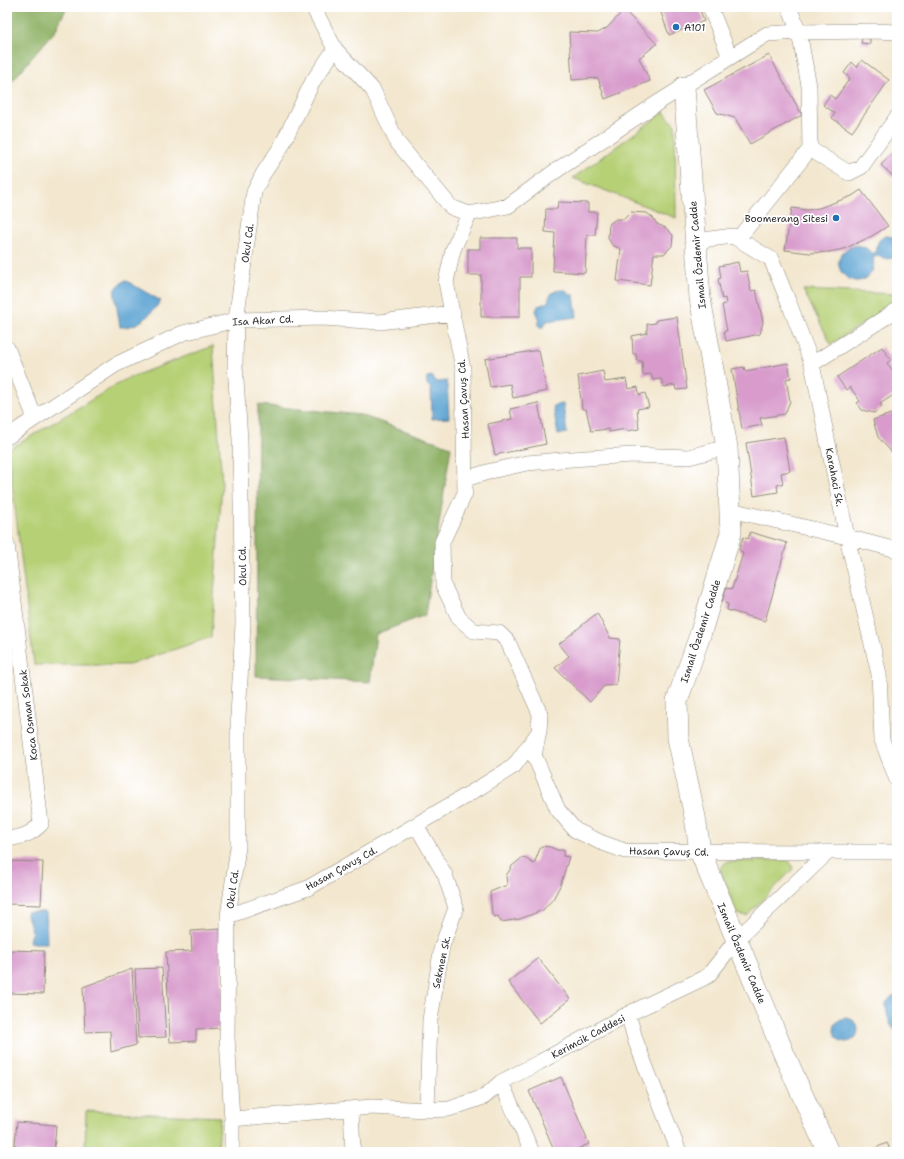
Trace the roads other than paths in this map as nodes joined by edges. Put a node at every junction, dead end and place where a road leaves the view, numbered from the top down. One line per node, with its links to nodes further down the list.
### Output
1 (313, 7): 6 (street)
2 (710, 7): 7 (street)
3 (789, 7): 4 (street)
4 (799, 32): 5 (street); 7 (street); 10 (street)
5 (897, 32)
6 (334, 49): 11 (street); 16 (street, Okul Cd.)
7 (730, 57): 8 (street)
8 (684, 86): 11 (street); 13 (street, Ismail Ôzdemir Cadde)
9 (897, 117): 10 (street)
10 (810, 149): 12 (street)
11 (469, 214): 15 (street, Hasan Çavuş Cd.)
12 (738, 240): 13 (street, Karahaci Sk.); 18 (street, Karahaci Sk.)
13 (695, 241): 21 (street, Ismail Ôzdemir Cadde)
14 (897, 310): 18 (street)
15 (453, 313): 16 (street, Isa Akar Cd.); 22 (street, Hasan Çavuş Cd.)
16 (236, 320): 19 (street, Isa Akar Cd.); 35 (street, Okul Cd.)
17 (7, 348): 19 (street)
18 (812, 364): 24 (street, Karahaci Sk.)
19 (35, 418): 20 (street, Isa Akar Cd.)
20 (7, 437)
21 (727, 447): 22 (street); 23 (street, Ismail Ôzdemir Cadde)
22 (465, 479): 27 (street, Hasan Çavuş Cd.)
23 (730, 510): 24 (street); 32 (street, Ismail Ôzdemir Cadde)
24 (847, 537): 26 (street); 28 (street, Karahaci Sk.)
25 (7, 544): 31 (street, Koca Osman Sokak)
26 (897, 550)
27 (540, 732): 30 (street, Hasan Çavuş Cd.); 32 (street, Hasan Çavuş Cd.)
28 (891, 749): 29 (street, Karahaci Sk.)
29 (897, 780)
30 (416, 825): 35 (street, Hasan Çavuş Cd.); 40 (street, Sekmen Sk.)
31 (7, 839)
32 (700, 851): 33 (street, Hasan Çavuş Cd.); 36 (street, Ismail Ôzdemir Cadde)
33 (828, 852): 34 (street); 36 (street, Kerimcik Caddesi)
34 (897, 852)
35 (228, 916): 41 (street, Okul Cd.)
36 (736, 940): 37 (street, Kerimcik Caddesi); 46 (street, Ismail Ôzdemir Cadde)
37 (628, 1014): 38 (street, Kerimcik Caddesi); 45 (street)
38 (501, 1082): 40 (street, Kerimcik Caddesi); 44 (street)
39 (351, 1109): 40 (street, Kerimcik Caddesi); 41 (street, Kerimcik Caddesi); 43 (street)
40 (427, 1110)
41 (232, 1119): 42 (street, Okul Cd.)
42 (232, 1152)
43 (352, 1152)
44 (532, 1152)
45 (679, 1152)
46 (828, 1152)

